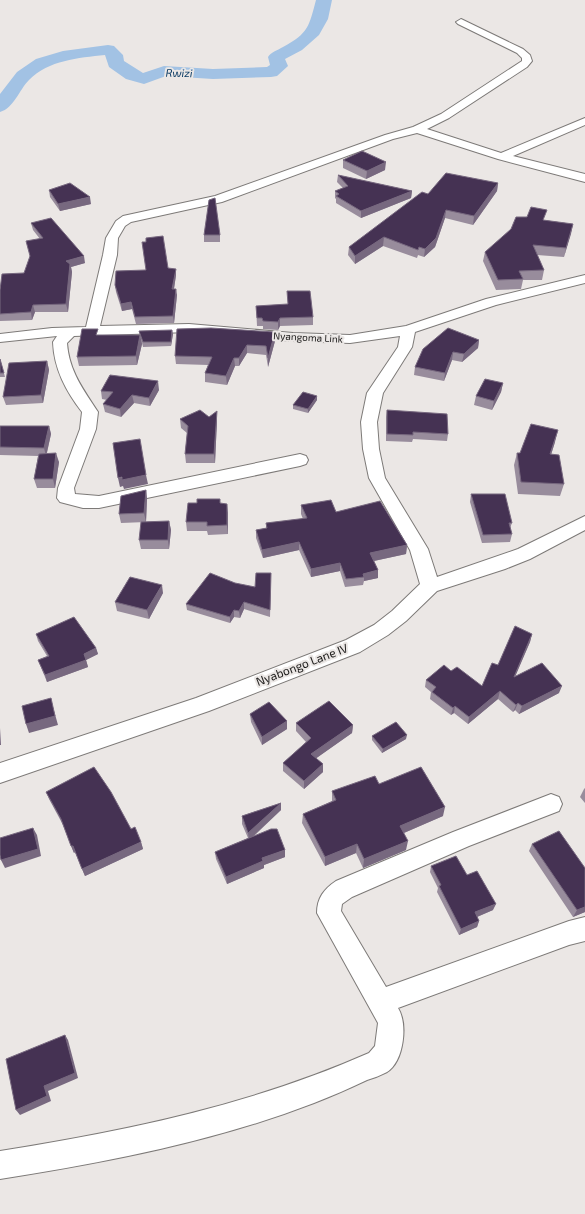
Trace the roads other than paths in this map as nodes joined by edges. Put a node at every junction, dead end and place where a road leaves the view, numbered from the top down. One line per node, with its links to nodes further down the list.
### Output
1 (461, 22): 3 (street)
2 (585, 120): 4 (street)
3 (417, 129): 4 (street); 7 (street)
4 (502, 157): 5 (street)
5 (585, 178)
6 (585, 279): 8 (street, Nyangoma Link)
7 (92, 330): 8 (street, Nyangoma Link); 9 (street, Nyangoma Link)
8 (408, 330): 13 (street)
9 (69, 332): 10 (street, Nyangoma Link); 11 (street)
10 (0, 338)
11 (300, 460)
12 (585, 522): 13 (street, Nyabongo Lane IV)
13 (430, 586): 14 (street, Nyabongo Lane IV)
14 (0, 773)
15 (551, 804): 17 (street)
16 (585, 929): 17 (street)
17 (380, 1002): 18 (street)
18 (0, 1165)

